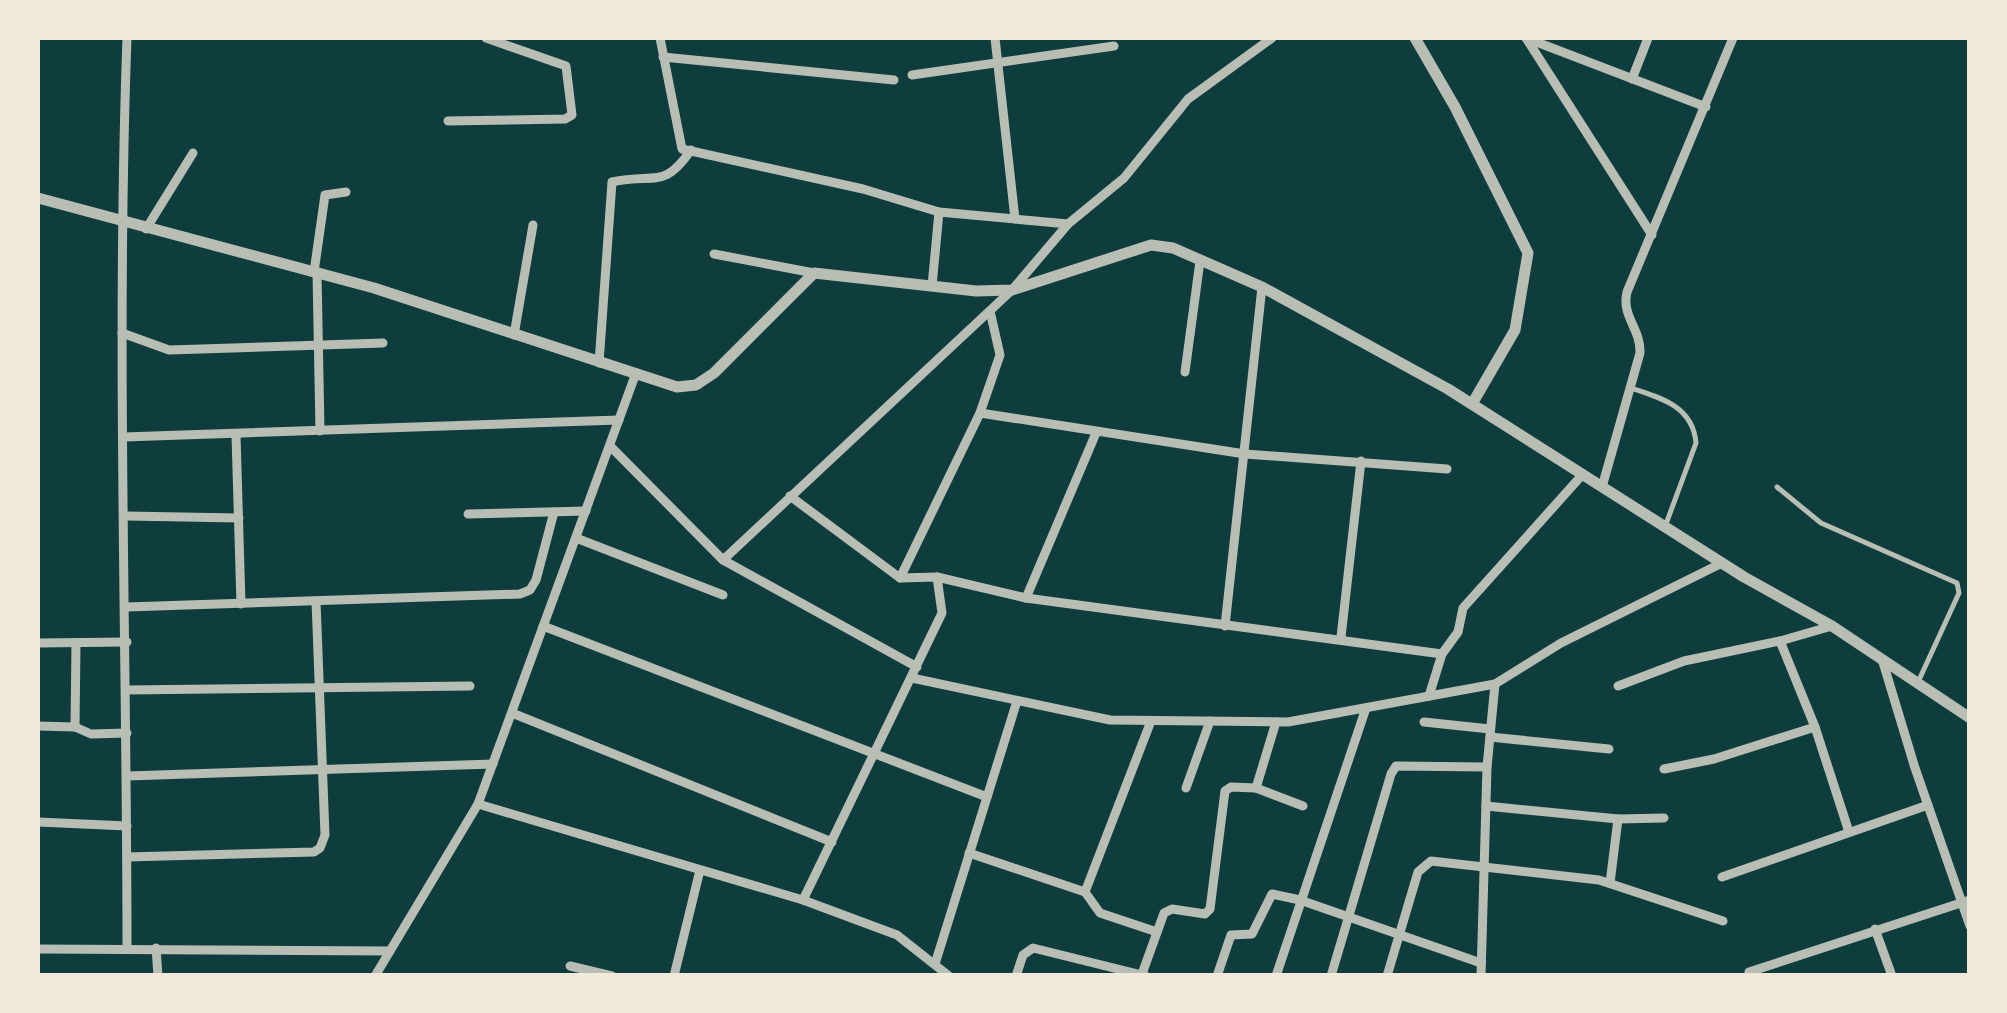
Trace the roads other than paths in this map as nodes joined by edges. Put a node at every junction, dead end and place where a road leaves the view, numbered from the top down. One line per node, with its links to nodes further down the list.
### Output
1 (127, 38): 25 (street)
2 (486, 38): 18 (street)
3 (660, 38): 12 (street)
4 (995, 38): 13 (street)
5 (1272, 38): 26 (street)
6 (1416, 38): 46 (street)
7 (1524, 38): 10 (street); 29 (street)
8 (1648, 38): 15 (street)
9 (1733, 38): 17 (street)
10 (1543, 41): 15 (street)
11 (1114, 46): 13 (street)
12 (662, 58): 16 (street); 19 (street)
13 (998, 63): 14 (street); 24 (street)
14 (912, 75)
15 (1632, 79): 17 (street)
16 (894, 80)
17 (1706, 107): 29 (street)
18 (448, 121)
19 (692, 150): 23 (street); 42 (street)
20 (193, 153): 28 (street)
21 (346, 192): 32 (street)
22 (38, 198): 25 (street)
23 (939, 212): 24 (street); 34 (street)
24 (1016, 219): 26 (street)
25 (120, 222): 28 (street); 38 (street)
26 (1068, 224): 36 (street)
27 (533, 225): 39 (street)
28 (146, 229): 32 (street)
29 (1652, 234): 45 (street)
30 (714, 254): 33 (street)
31 (1200, 261): 35 (street); 36 (street); 43 (street)
32 (316, 273): 39 (street); 41 (street)
33 (814, 273): 34 (street); 44 (street)
34 (932, 286): 36 (street)
35 (1262, 286): 46 (street); 54 (street)
36 (1012, 290): 37 (street)
37 (990, 311): 47 (street); 60 (street)
38 (122, 332): 41 (street); 52 (street)
39 (514, 334): 42 (street)
40 (383, 343): 41 (street)
41 (318, 344): 49 (street)
42 (599, 363): 44 (street)
43 (1185, 372)
44 (636, 373): 48 (street)
45 (1630, 388): 58 (street); 66 (lane)
46 (1472, 404): 57 (street)
47 (980, 413): 50 (street); 71 (street)
48 (619, 420): 49 (street); 53 (street)
49 (320, 430): 51 (street)
50 (1096, 433): 54 (street); 73 (street)
51 (236, 435): 52 (street); 65 (street)
52 (124, 438): 64 (street)
53 (610, 446): 61 (street); 68 (street)
54 (1245, 454): 55 (street); 78 (street)
55 (1361, 462): 56 (street); 80 (street)
56 (1447, 469)
57 (1583, 474): 58 (street); 85 (street)
58 (1602, 487): 66 (street)
59 (1778, 487): 89 (lane)
60 (790, 496): 68 (street); 71 (street)
61 (586, 511): 62 (street); 67 (street)
62 (554, 512): 63 (street); 74 (street)
63 (468, 514)
64 (125, 516): 65 (street); 76 (street)
65 (239, 518): 75 (street)
66 (1665, 527): 69 (street)
67 (576, 538): 72 (street); 77 (street)
68 (724, 560): 87 (street)
69 (1722, 563): 79 (street); 90 (street)
70 (938, 577): 71 (street); 73 (street); 87 (street)
71 (900, 578)
72 (723, 594)
73 (1026, 598): 78 (street)
74 (316, 601): 75 (street); 91 (street)
75 (241, 604): 76 (street)
76 (126, 607): 82 (street)
77 (544, 626): 98 (street); 110 (street)
78 (1224, 626): 80 (street)
79 (1832, 626): 81 (street); 86 (street)
80 (1340, 638): 85 (street)
81 (1780, 641): 93 (street); 106 (street)
82 (127, 642): 84 (street); 94 (street)
83 (38, 643): 84 (street)
84 (76, 643): 105 (street)
85 (1442, 654): 95 (street)
86 (1882, 659): 89 (street); 120 (street)
87 (918, 667): 88 (street)
88 (912, 678): 96 (street); 110 (street)
89 (1918, 682): 99 (street)
90 (1494, 684): 95 (street); 108 (street)
91 (319, 686): 92 (street); 94 (street); 114 (street)
92 (470, 686)
93 (1618, 686)
94 (126, 690): 107 (street)
95 (1429, 696): 97 (street)
96 (1017, 700): 100 (street); 118 (street)
97 (1366, 708): 102 (street); 137 (street)
98 (512, 713): 111 (street); 128 (street)
99 (1969, 716)
100 (1151, 720): 101 (street); 135 (street)
101 (1210, 721): 102 (street); 116 (street)
102 (1276, 722): 117 (street)
103 (1424, 722): 108 (street)
104 (38, 726): 105 (street)
105 (75, 727): 107 (street)
106 (1814, 727): 113 (street); 127 (street)
107 (127, 733): 115 (street)
108 (1490, 733): 109 (street); 112 (street)
109 (1609, 749)
110 (875, 754): 118 (street); 128 (street)
111 (493, 764): 114 (street); 119 (street)
112 (1488, 767): 122 (street); 139 (street)
113 (1664, 769)
114 (323, 770): 115 (street); 130 (street)
115 (127, 776): 126 (street)
116 (1186, 788)
117 (1256, 788): 121 (street); 143 (street)
118 (987, 797): 129 (street)
119 (478, 804): 132 (street); 148 (street)
120 (1928, 805): 127 (street); 138 (street)
121 (1303, 806)
122 (1486, 806): 124 (street); 131 (street)
123 (1664, 818): 124 (street)
124 (1618, 819): 134 (street)
125 (38, 822): 126 (street)
126 (127, 826): 130 (street)
127 (1849, 832): 133 (street)
128 (832, 842): 136 (street)
129 (969, 854): 135 (street); 150 (street)
130 (127, 857): 145 (street)
131 (1484, 866): 134 (street); 144 (street); 149 (street)
132 (700, 870): 136 (street); 157 (street)
133 (1722, 877)
134 (1610, 883): 140 (street)
135 (1085, 892): 143 (street)
136 (803, 900): 150 (street)
137 (1300, 900): 139 (street); 160 (street); 161 (street)
138 (1966, 901): 141 (street); 142 (street)
139 (1348, 918): 144 (street); 162 (street)
140 (1723, 921)
141 (1970, 926)
142 (1876, 928): 152 (street); 165 (street)
143 (1157, 932): 153 (street)
144 (1400, 935): 149 (street); 163 (street)
145 (127, 948): 146 (street); 147 (street)
146 (156, 948): 148 (street); 154 (street)
147 (38, 949)
148 (390, 951): 155 (street)
149 (1481, 963): 164 (street)
150 (934, 964): 158 (street)
151 (570, 966): 156 (street)
152 (1749, 972)
153 (1144, 975): 159 (street)
154 (158, 976)
155 (375, 976)
156 (612, 976)
157 (674, 976)
158 (949, 976)
159 (1016, 976)
160 (1217, 976)
161 (1276, 976)
162 (1332, 976)
163 (1387, 976)
164 (1481, 976)
165 (1892, 976)

